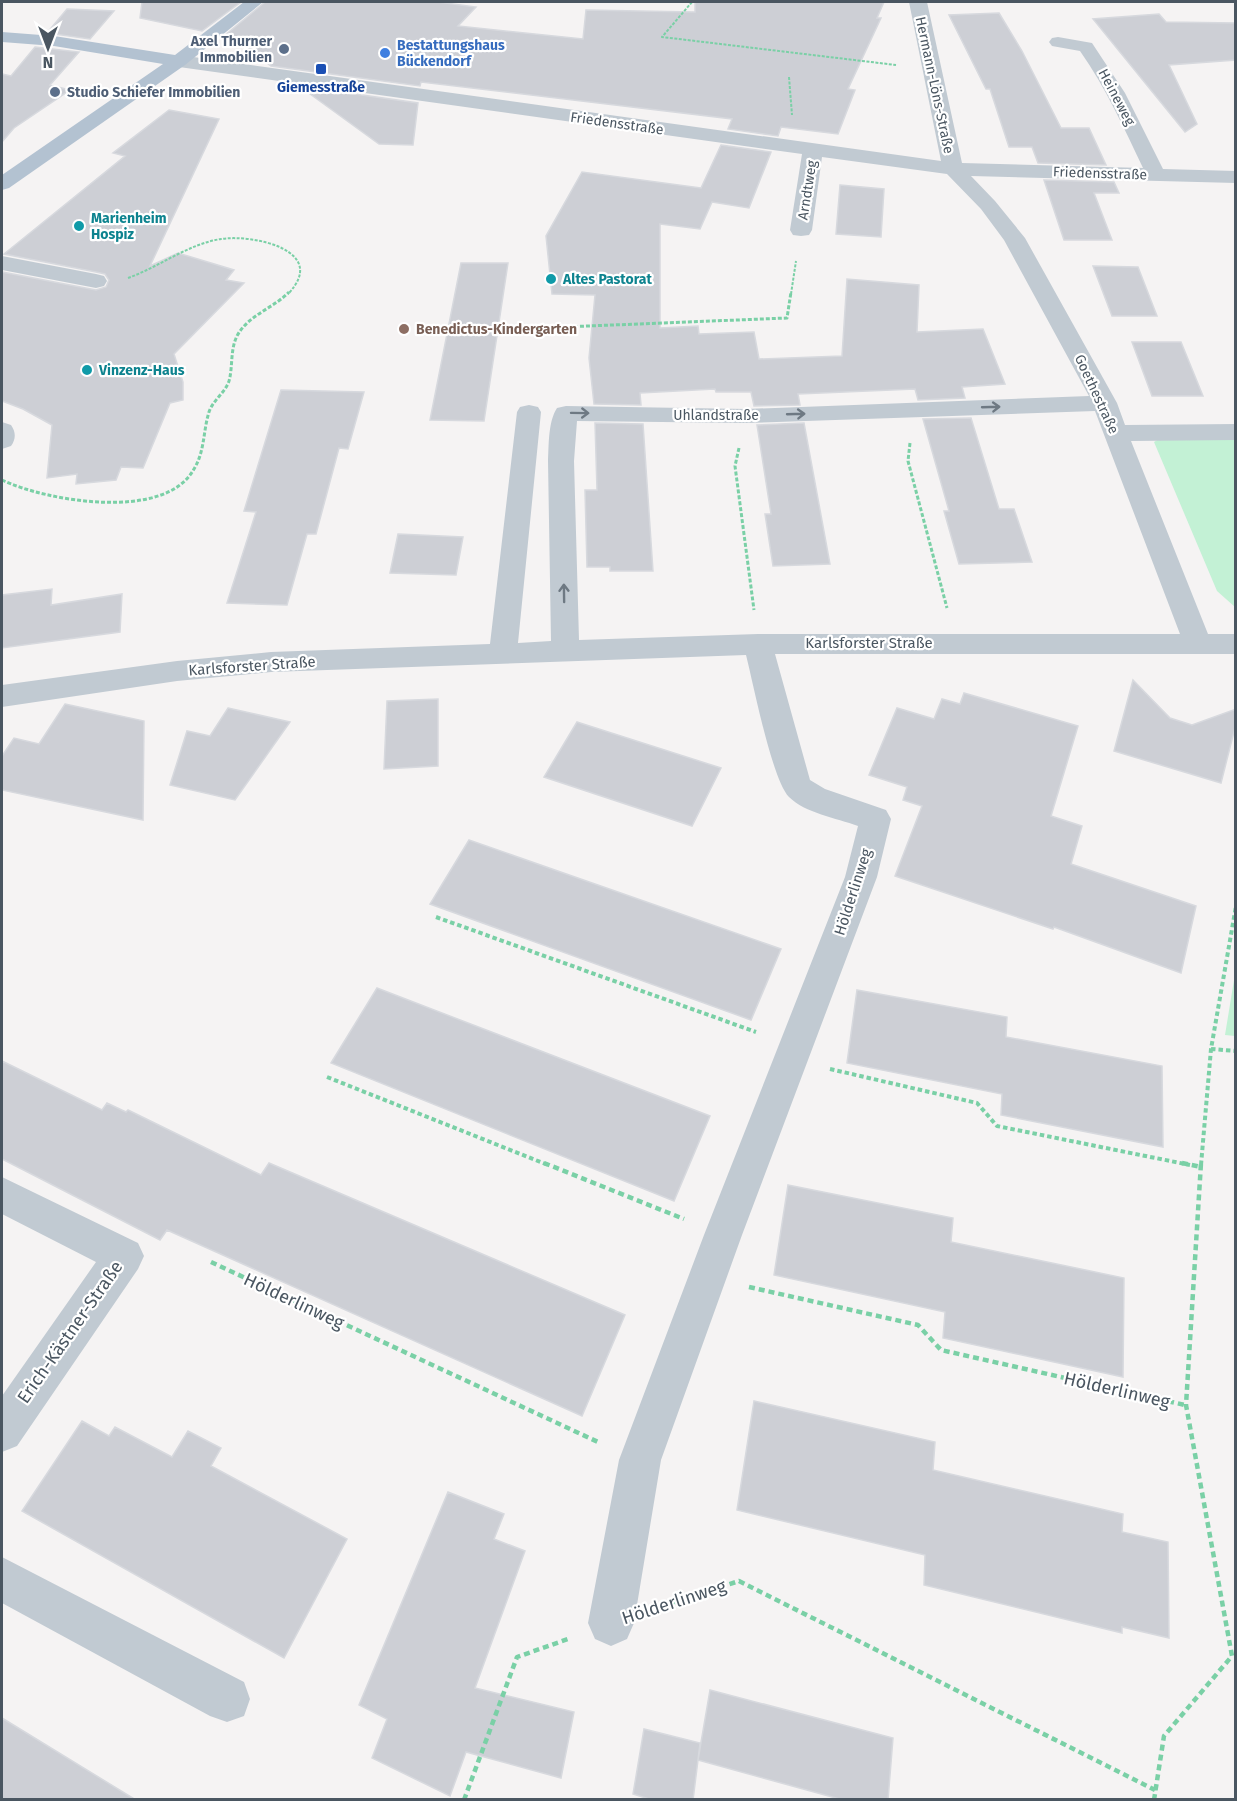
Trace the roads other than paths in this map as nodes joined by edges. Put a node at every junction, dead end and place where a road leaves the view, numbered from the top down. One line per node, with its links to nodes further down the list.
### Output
1 (254, 2): 5 (main road)
2 (918, 2): 7 (street, Hermann-Löns-Straße)
3 (2, 37): 5 (main road, Friedensstraße)
4 (1058, 42): 8 (street, Heineweg)
5 (180, 61): 6 (street, Friedensstraße); 10 (main road)
6 (813, 149): 7 (street, Friedensstraße); 11 (street, Arndtweg)
7 (953, 169): 8 (street, Friedensstraße); 14 (street, Goethestraße)
8 (1156, 175): 9 (street, Friedensstraße)
9 (1236, 177)
10 (4, 181)
11 (801, 230)
12 (2, 263): 13 (street)
13 (96, 281)
14 (1105, 403): 18 (street, Goethestraße); 23 (street, Uhlandstraße, one-way to 14)
15 (529, 412): 24 (street)
16 (2, 430): 19 (street)
17 (1236, 432): 18 (street)
18 (1116, 433): 21 (street, Goethestraße)
19 (2, 441)
20 (758, 644): 21 (street, Karlsforster Straße); 23 (street, Karlsforster Straße); 29 (street, Hölderlinweg)
21 (1198, 644): 22 (street, Karlsforster Straße)
22 (1236, 644)
23 (565, 651): 24 (street, Karlsforster Straße)
24 (504, 653): 25 (street, Karlsforster Straße)
25 (2, 696)
26 (2, 1194): 27 (street, Erich-Kästner-Straße)
27 (2, 1431)
28 (2, 1579): 30 (street)
29 (611, 1623)
30 (227, 1699)

